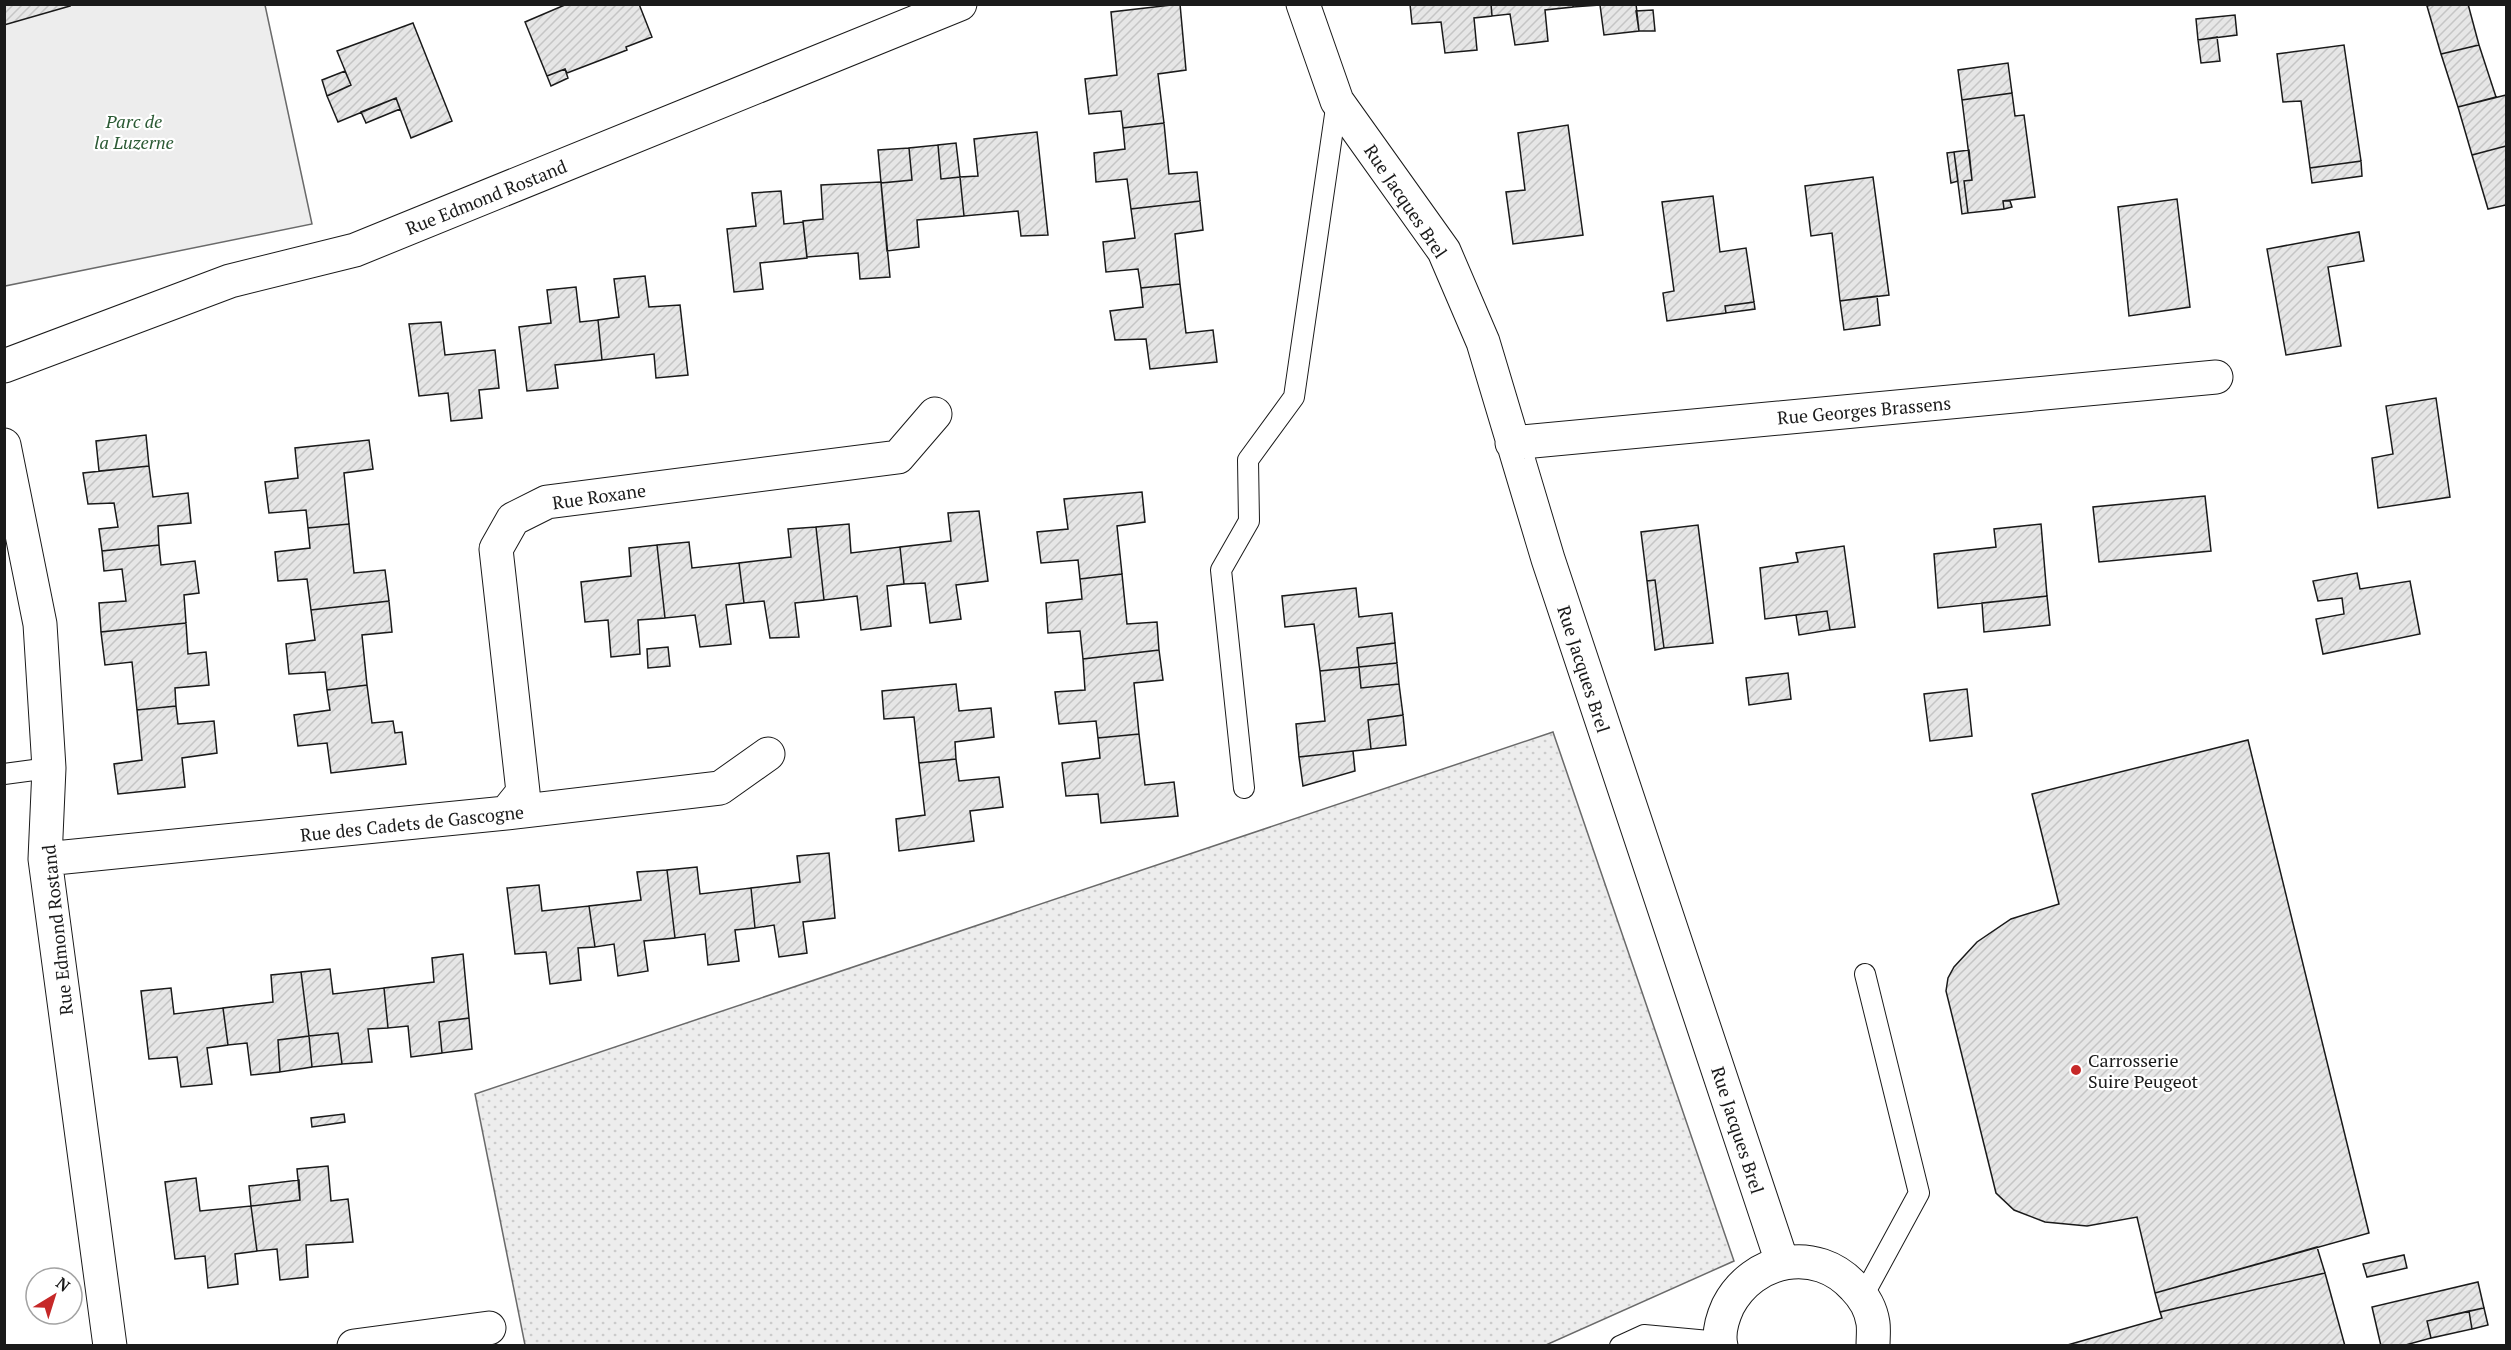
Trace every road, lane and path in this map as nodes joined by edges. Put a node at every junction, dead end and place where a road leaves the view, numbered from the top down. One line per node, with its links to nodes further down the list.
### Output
1 (960, 4): 4 (street, Rue Edmond Rostand)
2 (1303, 4): 3 (street, Rue Jacques Brel)
3 (1337, 101): 7 (street, Rue Jacques Brel); 12 (lane)
4 (4, 366)
5 (2216, 377): 7 (street, Rue Georges Brassens)
6 (935, 414): 13 (street, Rue Roxane)
7 (1512, 443): 16 (street, Rue Jacques Brel)
8 (4, 445): 10 (street, Rue Edmond Rostand)
9 (768, 754): 13 (street, Rue des Cadets de Gascogne)
10 (49, 768): 11 (lane); 14 (street, Rue Edmond Rostand)
11 (4, 774)
12 (1244, 788)
13 (506, 813): 14 (street, Rue des Cadets de Gascogne)
14 (45, 860): 20 (street, Rue Edmond Rostand)
15 (1865, 974): 17 (lane)
16 (1782, 1262): 17 (street); 19 (street)
17 (1863, 1296): 23 (street)
18 (489, 1328): 21 (street)
19 (1720, 1344): 22 (lane)
20 (110, 1346)
21 (354, 1346)
22 (1620, 1346)
23 (1873, 1346)

